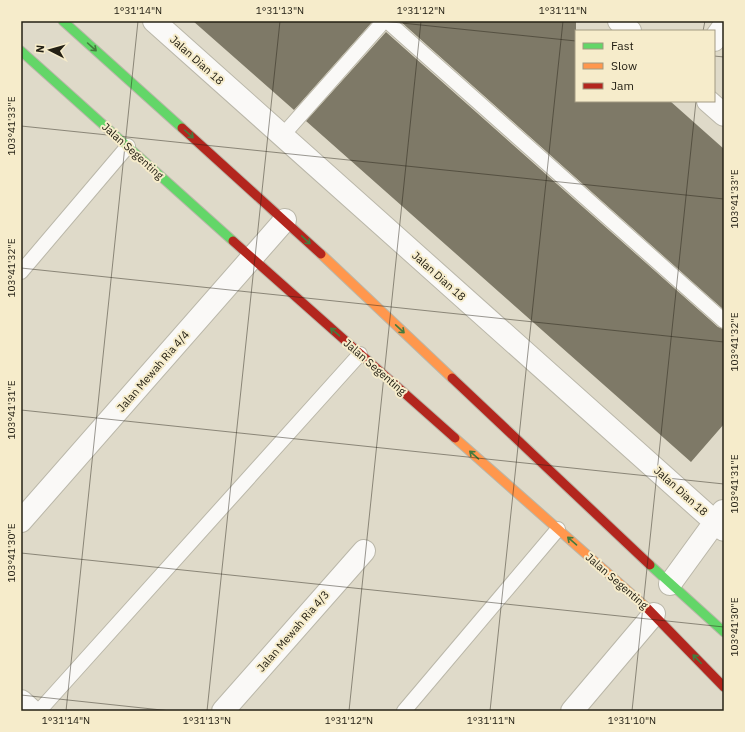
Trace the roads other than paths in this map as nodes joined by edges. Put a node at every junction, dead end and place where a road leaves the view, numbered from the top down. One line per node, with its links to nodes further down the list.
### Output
1 (63, 21): 13 (street, one-way to 13)
2 (154, 21): 11 (street, Jalan Dian 18)
3 (386, 21): 11 (lane); 16 (lane)
4 (619, 21): 6 (street)
5 (724, 26): 7 (street)
6 (629, 30)
7 (715, 39)
8 (21, 51): 12 (street, Jalan Segenting)
9 (709, 102): 10 (street)
10 (724, 115)
11 (282, 136): 19 (street, Jalan Dian 18)
12 (128, 146): 14 (street, Jalan Segenting); 15 (lane)
13 (285, 220): 14 (street, Jalan Mewah Ria 4/4); 22 (street, one-way to 22)
14 (252, 258): 17 (street, Jalan Segenting, one-way to 14); 18 (street, Jalan Mewah Ria 4/4)
15 (21, 272)
16 (724, 321)
17 (360, 354): 20 (street, Jalan Segenting, one-way to 17); 28 (lane)
18 (21, 521)
19 (721, 521): 22 (street)
20 (558, 529): 23 (street, Jalan Segenting, one-way to 20); 30 (lane)
21 (364, 551): 29 (street, Jalan Mewah Ria 4/3)
22 (670, 584): 24 (street)
23 (654, 614): 25 (street, Jalan Segenting, one-way to 23); 31 (street)
24 (724, 632)
25 (724, 687)
26 (21, 701): 27 (street)
27 (32, 711)
28 (39, 711)
29 (223, 711)
30 (404, 711)
31 (572, 711)

